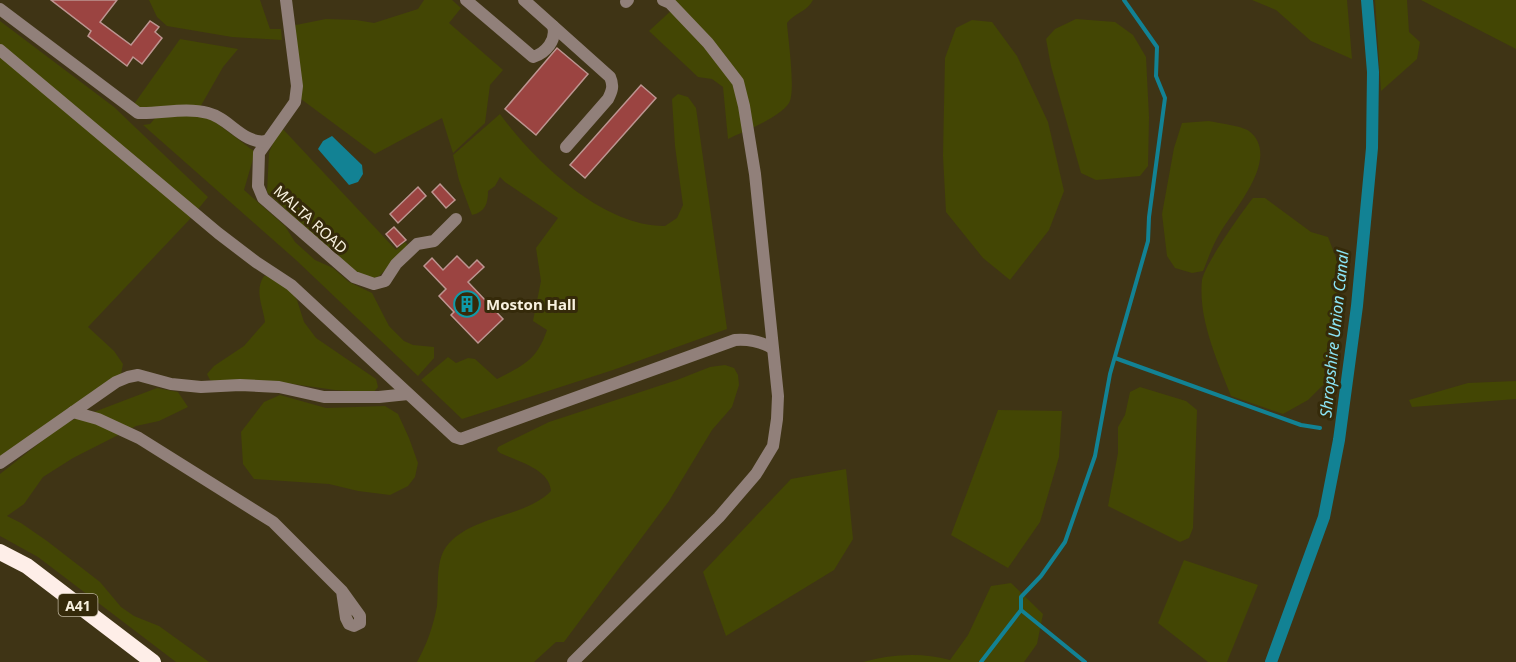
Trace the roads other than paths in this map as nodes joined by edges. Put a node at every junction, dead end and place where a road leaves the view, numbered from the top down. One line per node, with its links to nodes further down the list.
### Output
1 (286, 0): 8 (street, MALTA ROAD)
2 (466, 0): 6 (street)
3 (524, 0): 6 (street)
4 (663, 0): 11 (street)
5 (0, 9): 8 (street)
6 (553, 26): 9 (street)
7 (0, 50): 12 (street)
8 (266, 141): 10 (street, MALTA ROAD)
9 (566, 147)
10 (456, 219)
11 (772, 348): 12 (street); 18 (street)
12 (408, 394): 13 (street)
13 (73, 412): 14 (street); 16 (street)
14 (0, 463)
15 (0, 552): 17 (highway, A41)
16 (342, 591)
17 (153, 662)
18 (573, 662)

